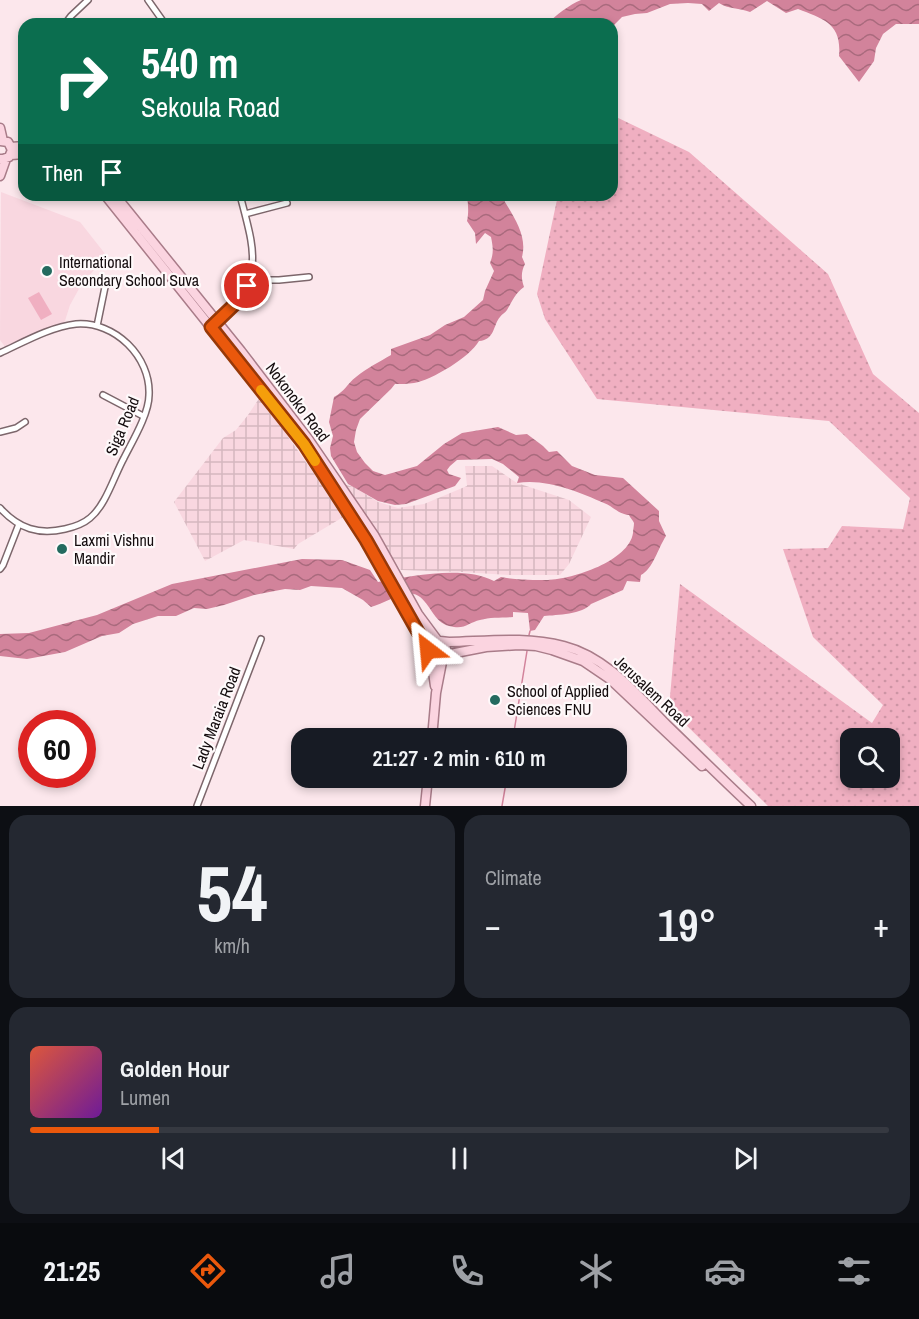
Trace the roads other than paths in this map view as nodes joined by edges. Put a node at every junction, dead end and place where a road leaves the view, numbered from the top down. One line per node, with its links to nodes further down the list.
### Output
1 (88, 0): 3 (street)
2 (148, 0): 4 (street)
3 (70, 18)
4 (161, 18)
5 (0, 128): 6 (main road)
6 (1, 141): 7 (main road)
7 (7, 155): 8 (main road)
8 (0, 176)
9 (110, 201): 17 (main road, Nokonoko Road)
10 (120, 201): 17 (main road, Nokonoko Road)
11 (242, 201): 13 (street)
12 (287, 203): 13 (street)
13 (245, 214): 14 (street)
14 (250, 273): 15 (street); 17 (street)
15 (309, 277)
16 (105, 287): 18 (street)
17 (213, 324): 27 (main road, Nokonoko Road)
18 (97, 326): 19 (street, Siga Road); 21 (street, Siga Road)
19 (0, 353)
20 (103, 395): 21 (street)
21 (143, 416): 25 (street, Siga Road)
22 (25, 422): 23 (street)
23 (0, 432)
24 (0, 508): 25 (street, Siga Road)
25 (19, 524): 26 (street)
26 (0, 569)
27 (406, 600): 29 (main road, Nokonoko Road); 30 (main road, Nokonoko Road)
28 (261, 639): 34 (street, Lady Maraia Road)
29 (439, 641): 30 (main road); 31 (main road); 37 (main road, Jerusalem Road)
30 (429, 647): 31 (main road)
31 (441, 657): 32 (main road); 36 (main road, Jerusalem Road)
32 (433, 728)
33 (427, 788): 35 (main road)
34 (196, 806)
35 (425, 806)
36 (743, 806)
37 (751, 806)

